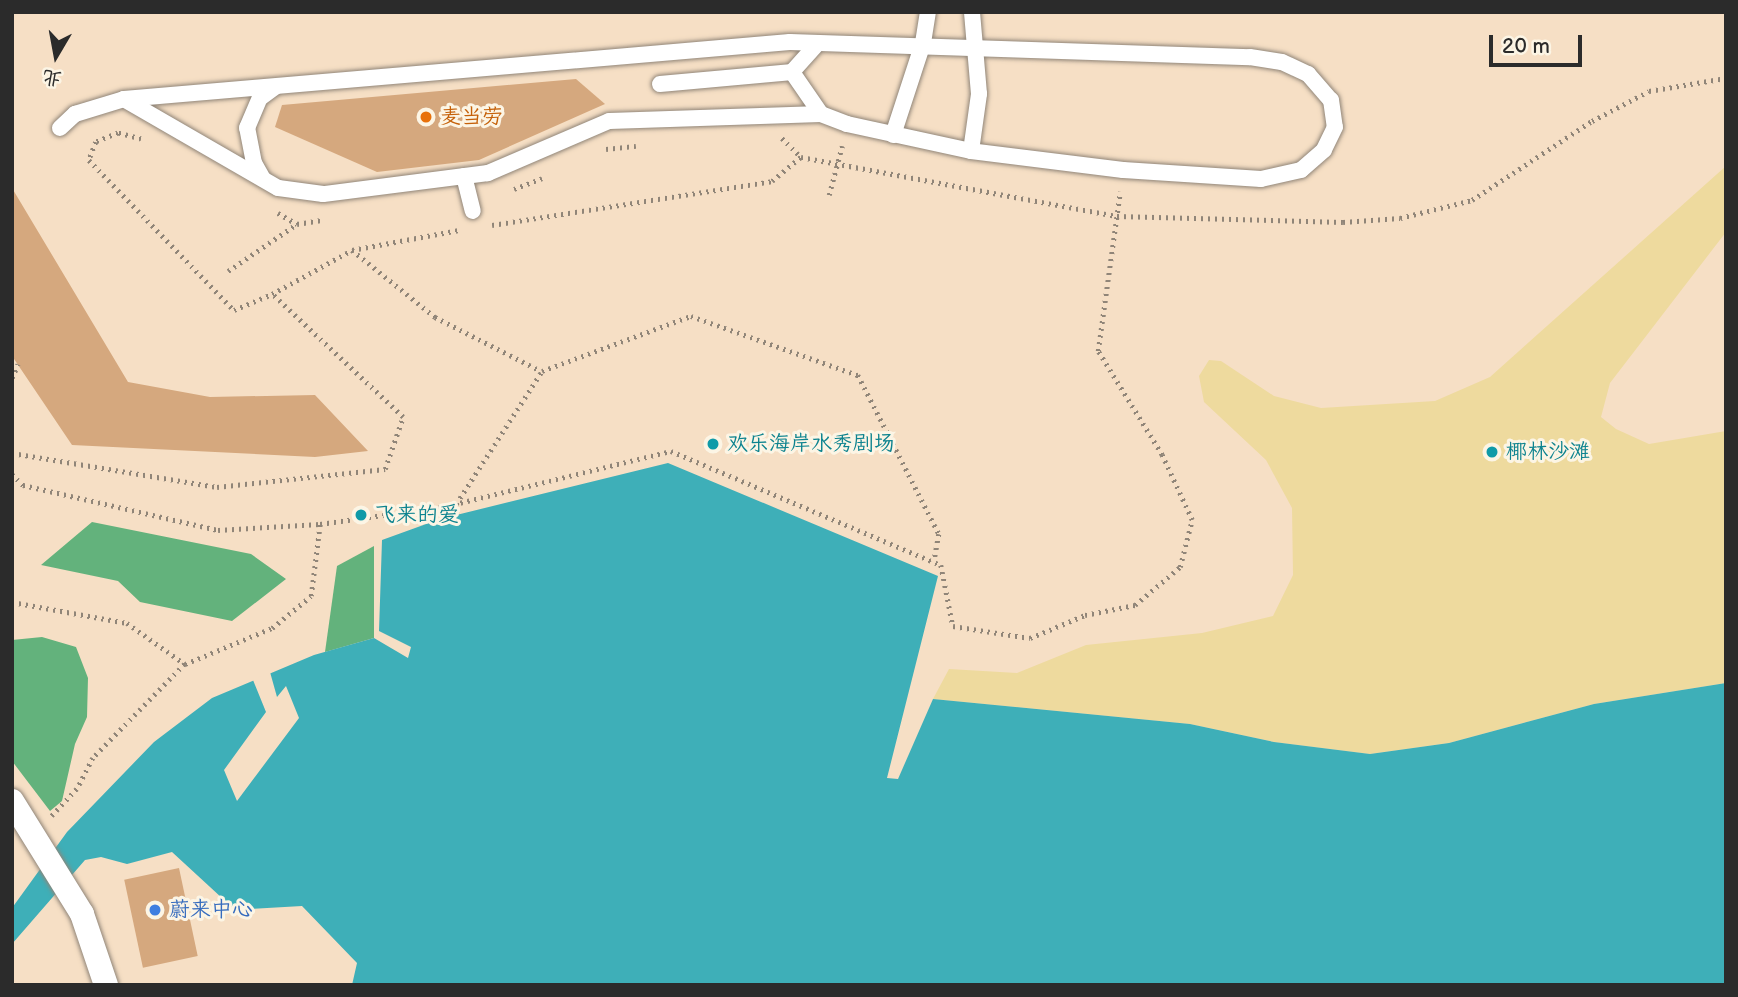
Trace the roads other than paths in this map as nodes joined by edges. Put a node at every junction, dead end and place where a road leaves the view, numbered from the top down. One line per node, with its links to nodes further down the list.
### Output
1 (928, 12): 4 (lane)
2 (972, 12): 5 (lane)
3 (818, 43): 4 (lane); 6 (lane); 8 (lane)
4 (923, 43): 5 (lane); 12 (lane)
5 (976, 44): 13 (lane); 13 (lane)
6 (792, 72): 7 (lane); 10 (lane)
7 (660, 84)
8 (275, 87): 9 (lane); 15 (lane)
9 (124, 99): 11 (lane); 15 (lane)
10 (821, 114): 12 (lane); 14 (lane)
11 (60, 128)
12 (893, 135): 13 (lane)
13 (971, 151)
14 (464, 176): 15 (lane); 16 (lane)
15 (265, 182)
16 (473, 211)
17 (12, 801): 18 (street)
18 (106, 985)

